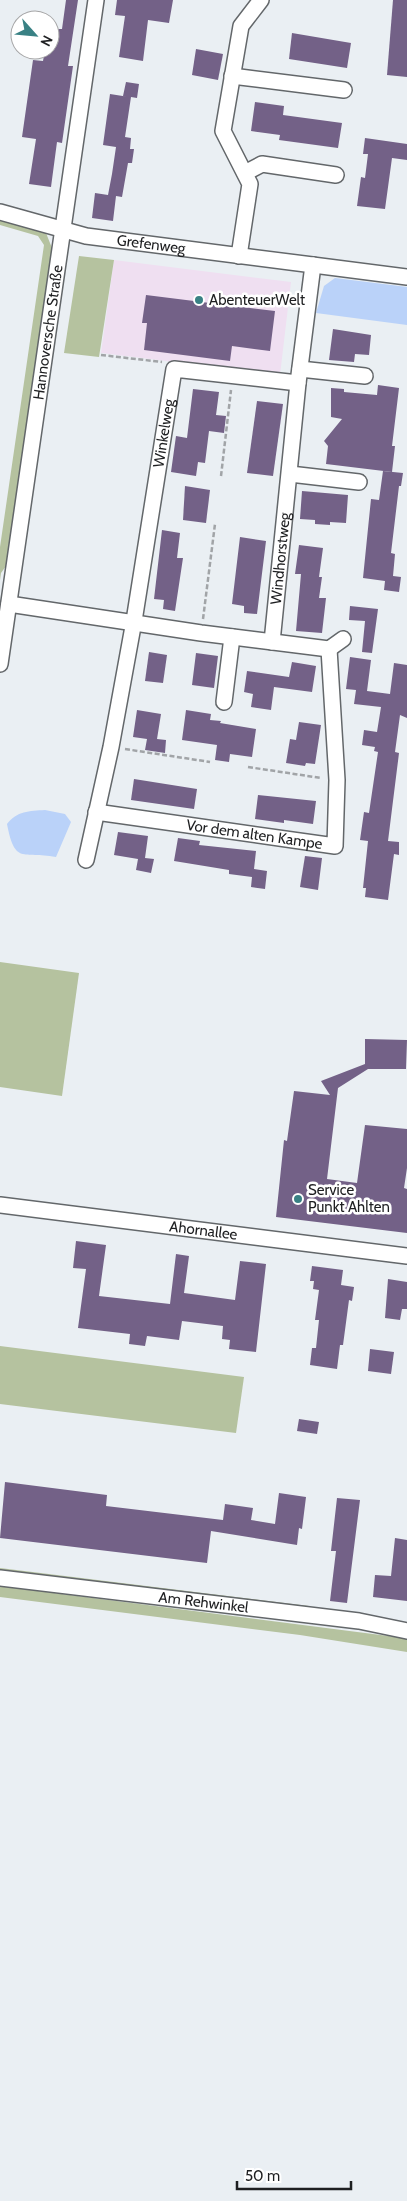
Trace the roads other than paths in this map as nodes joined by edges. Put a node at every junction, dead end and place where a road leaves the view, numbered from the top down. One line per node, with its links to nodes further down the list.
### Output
1 (96, 0): 8 (street, Hannoversche Straße)
2 (261, 0): 3 (street)
3 (232, 76): 4 (street); 5 (street)
4 (344, 90)
5 (245, 173): 6 (street); 9 (street)
6 (336, 175)
7 (0, 212): 8 (street, Grefenweg)
8 (64, 230): 9 (street, Grefenweg); 16 (street, Hannoversche Straße)
9 (239, 256): 10 (street, Grefenweg)
10 (313, 265): 11 (street, Grefenweg); 12 (street, Windhorstweg)
11 (407, 277)
12 (299, 376): 13 (street); 14 (street, Windhorstweg); 17 (street, Winkelweg)
13 (365, 376)
14 (290, 474): 15 (street); 20 (street, Windhorstweg)
15 (359, 482)
16 (9, 604): 17 (street); 22 (street, Hannoversche Straße)
17 (134, 622): 18 (street); 24 (street)
18 (232, 637): 20 (street); 23 (street)
19 (343, 639): 21 (street)
20 (272, 642): 21 (street)
21 (329, 649): 24 (street, Vor dem alten Kampe)
22 (0, 664)
23 (224, 702)
24 (96, 812): 25 (street)
25 (86, 860)
26 (0, 1205): 27 (street, Ahornallee)
27 (407, 1256)
28 (0, 1578): 29 (street, Am Rehwinkel)
29 (407, 1631)

